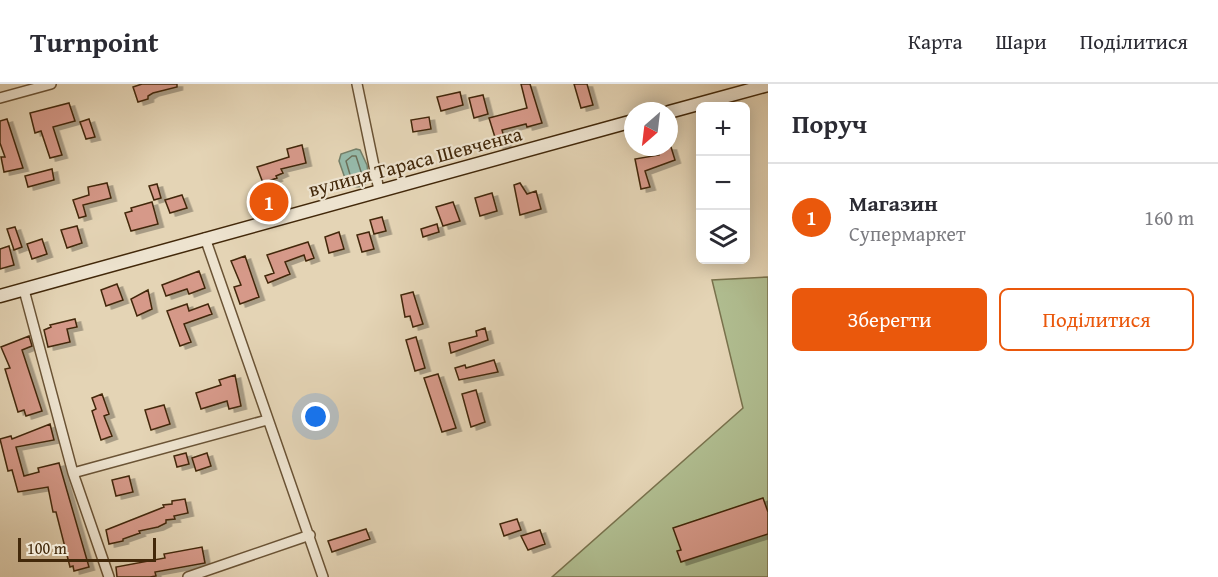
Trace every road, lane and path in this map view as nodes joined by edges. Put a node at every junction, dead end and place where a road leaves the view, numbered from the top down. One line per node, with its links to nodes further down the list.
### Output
1 (51, 84): 4 (street)
2 (357, 84): 7 (street)
3 (768, 85): 5 (street)
4 (0, 98)
5 (678, 110)
6 (624, 123): 7 (street, вулиця Тараса Шевченка)
7 (379, 190): 8 (street, вулиця Тараса Шевченка)
8 (205, 238): 9 (street, вулиця Тараса Шевченка); 11 (street)
9 (24, 290): 10 (street, вулиця Тараса Шевченка); 12 (street)
10 (0, 296)
11 (267, 420): 12 (street); 13 (street)
12 (73, 473): 14 (street)
13 (310, 535): 15 (street); 16 (street)
14 (109, 577)
15 (188, 577)
16 (323, 577)

